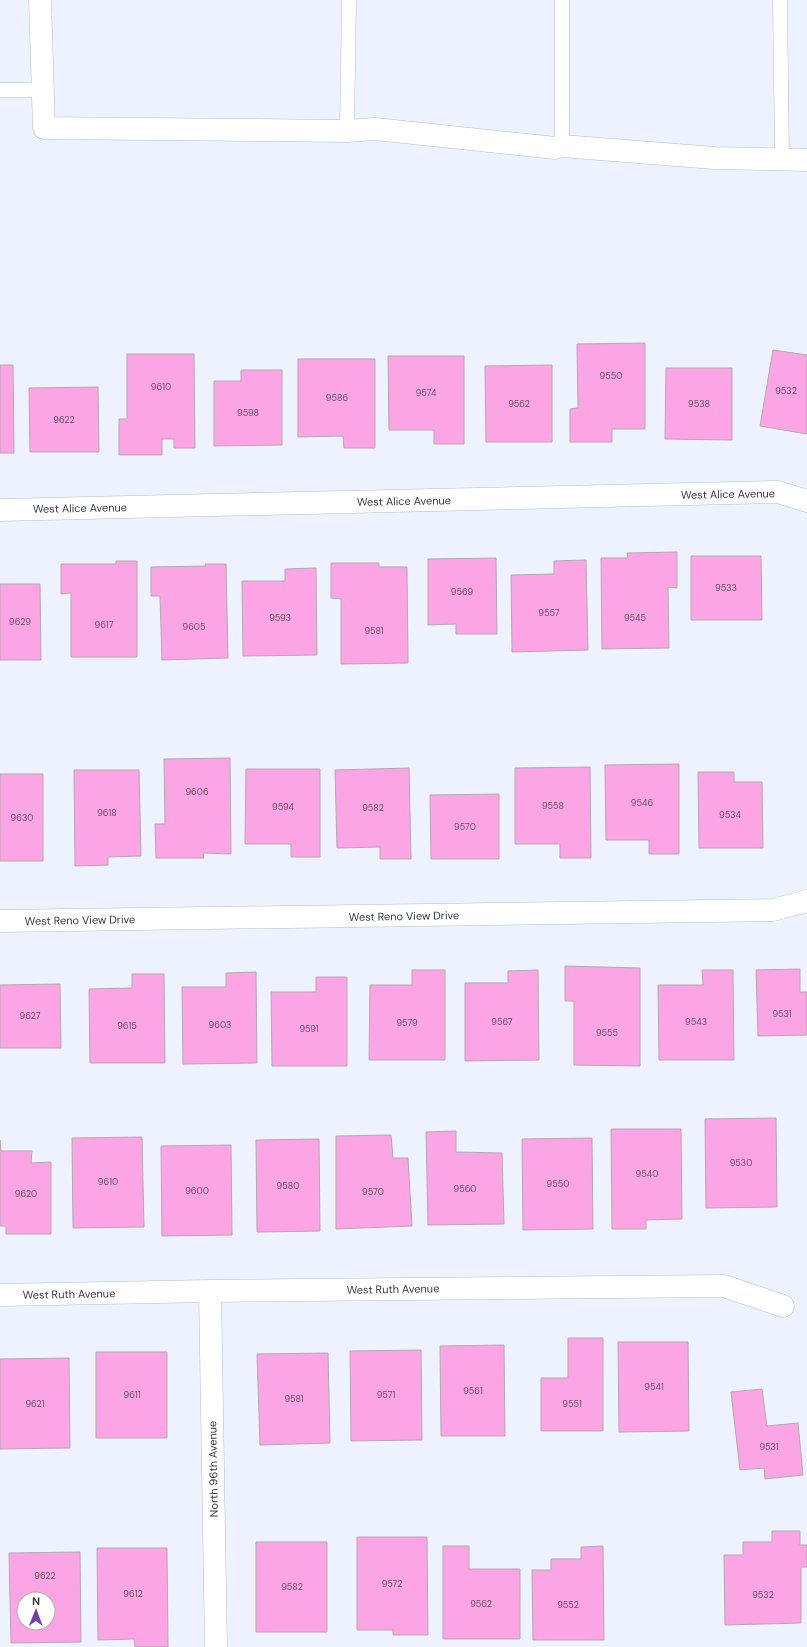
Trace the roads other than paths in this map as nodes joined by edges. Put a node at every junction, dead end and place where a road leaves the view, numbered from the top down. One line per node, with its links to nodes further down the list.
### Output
1 (40, 0): 6 (street)
2 (349, 0): 7 (lane)
3 (562, 0): 8 (lane)
4 (780, 0): 9 (lane)
5 (0, 90): 6 (lane)
6 (43, 90): 7 (street)
7 (347, 131): 8 (street)
8 (562, 146): 9 (street)
9 (782, 159): 10 (street)
10 (807, 160)
11 (807, 501): 12 (street, West Alice Avenue)
12 (0, 510)
13 (807, 901): 14 (street, West Reno View Drive)
14 (0, 921)
15 (210, 1291): 16 (street, West Ruth Avenue); 17 (street, West Ruth Avenue); 18 (street, North 96th Avenue)
16 (0, 1295)
17 (783, 1306)
18 (216, 1647)

